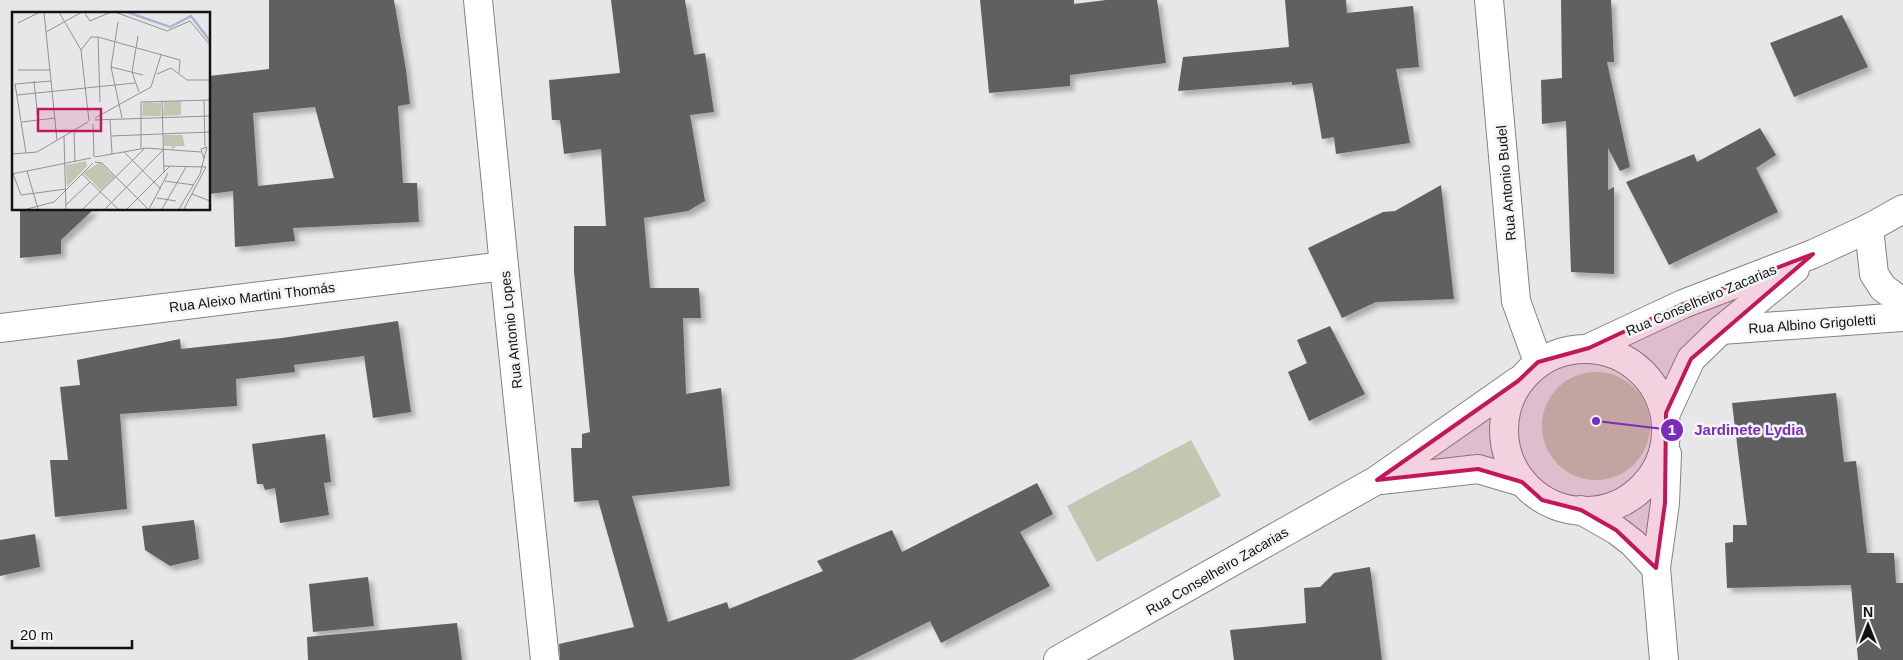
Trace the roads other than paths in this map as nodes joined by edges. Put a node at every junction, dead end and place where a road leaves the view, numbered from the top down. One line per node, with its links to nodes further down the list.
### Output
1 (478, 0): 6 (street, Rua Antonio Lopes)
2 (1489, 0): 12 (street, Rua Antonio Budel)
3 (1903, 209): 4 (street, Rua Conselheiro Zacarias)
4 (1869, 228): 5 (street, Rua Conselheiro Zacarias); 7 (street)
5 (1813, 254): 10 (street, Rua Conselheiro Zacarias); 11 (street, Rua Conselheiro Zacarias)
6 (504, 266): 9 (street, Rua Aleixo Martini Thomás); 21 (street, Rua Antonio Lopes)
7 (1903, 302)
8 (1903, 317): 10 (street, Rua Albino Grigoletti)
9 (0, 328)
10 (1721, 330): 14 (street, Rua Conselheiro Zacarias)
11 (1589, 348): 12 (street); 14 (street)
12 (1538, 362): 13 (street)
13 (1518, 381): 16 (street, Rua Conselheiro Zacarias); 17 (street)
14 (1666, 413): 15 (street)
15 (1667, 440): 18 (street); 19 (street)
16 (1377, 480): 17 (street, Rua Conselheiro Zacarias); 20 (street, Rua Conselheiro Zacarias)
17 (1522, 482): 18 (street)
18 (1581, 510): 19 (street)
19 (1656, 568): 23 (street)
20 (1103, 648): 22 (street, Rua Conselheiro Zacarias)
21 (545, 660)
22 (1058, 660)
23 (1664, 660)

